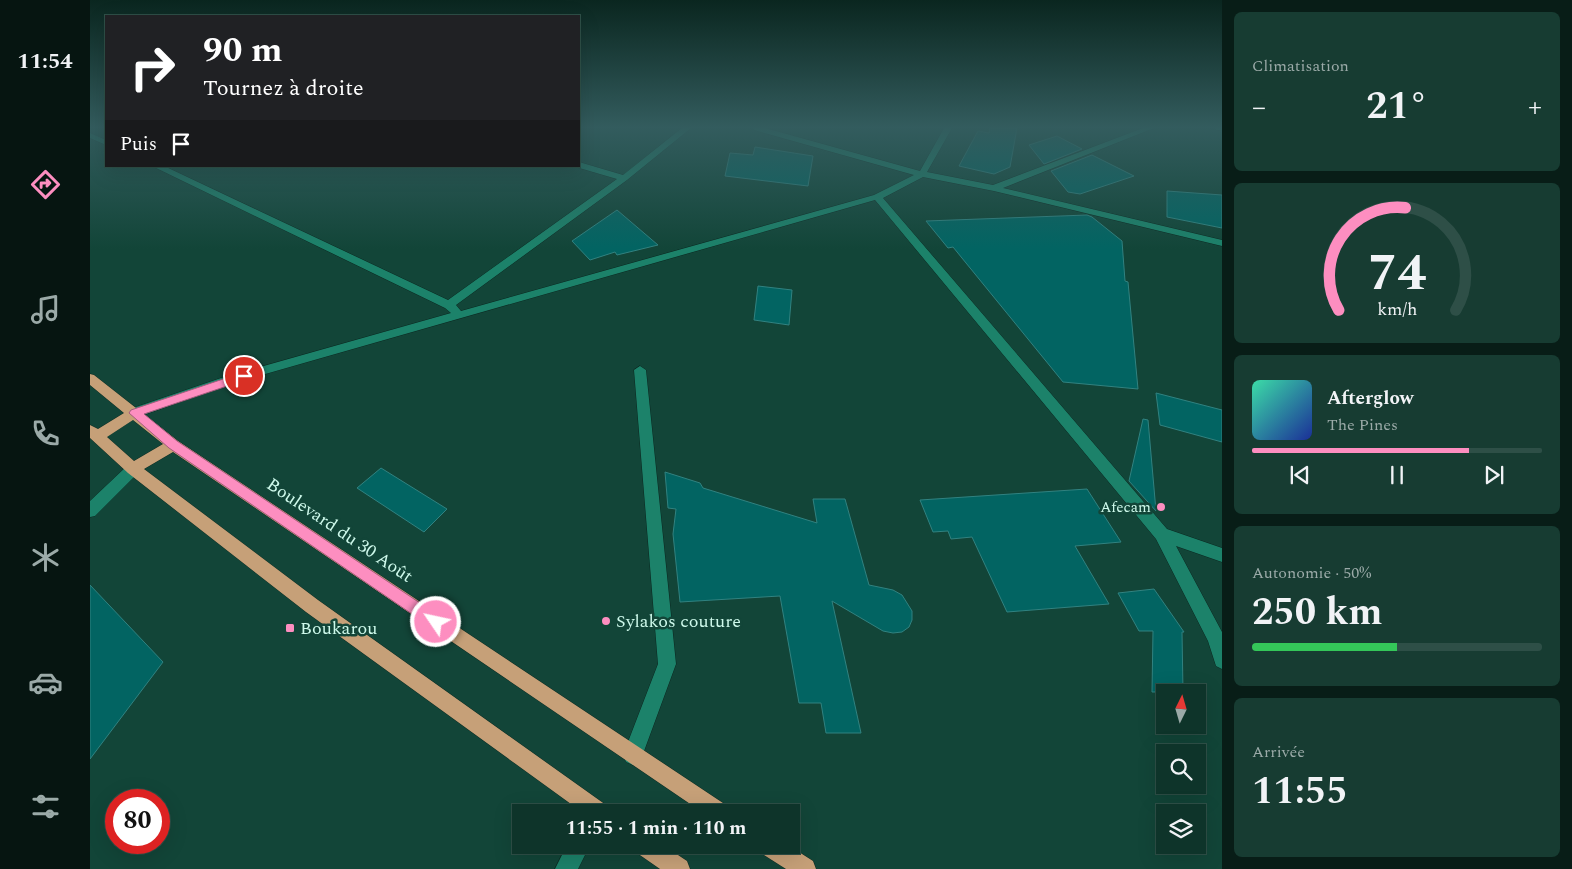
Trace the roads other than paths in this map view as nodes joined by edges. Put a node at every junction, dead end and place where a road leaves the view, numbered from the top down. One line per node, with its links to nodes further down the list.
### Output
1 (161, 169): 12 (street)
2 (591, 169): 8 (street)
3 (636, 169): 8 (street)
4 (902, 169): 7 (street)
5 (925, 169): 7 (street)
6 (1045, 169): 9 (street)
7 (922, 174): 9 (street); 10 (street)
8 (624, 178): 12 (street)
9 (994, 188): 11 (street)
10 (877, 197): 13 (street); 21 (street)
11 (1222, 243)
12 (449, 305): 13 (street)
13 (460, 316): 16 (street)
14 (640, 370): 24 (street)
15 (90, 378): 16 (highway, Boulevard du 30 Août)
16 (135, 413): 17 (highway); 18 (highway, Boulevard du 30 Août)
17 (94, 433): 19 (highway)
18 (173, 444): 19 (highway); 24 (highway, Boulevard du 30 Août)
19 (133, 469): 20 (street); 25 (highway)
20 (90, 511)
21 (1162, 534): 22 (street); 23 (street)
22 (1222, 555)
23 (1222, 660)
24 (633, 755): 26 (highway, Boulevard du 30 Août)
25 (587, 804)
26 (708, 804)
27 (574, 854): 30 (street)
28 (658, 854): 31 (highway)
29 (782, 854): 32 (highway)
30 (566, 869)
31 (679, 869)
32 (805, 869)

